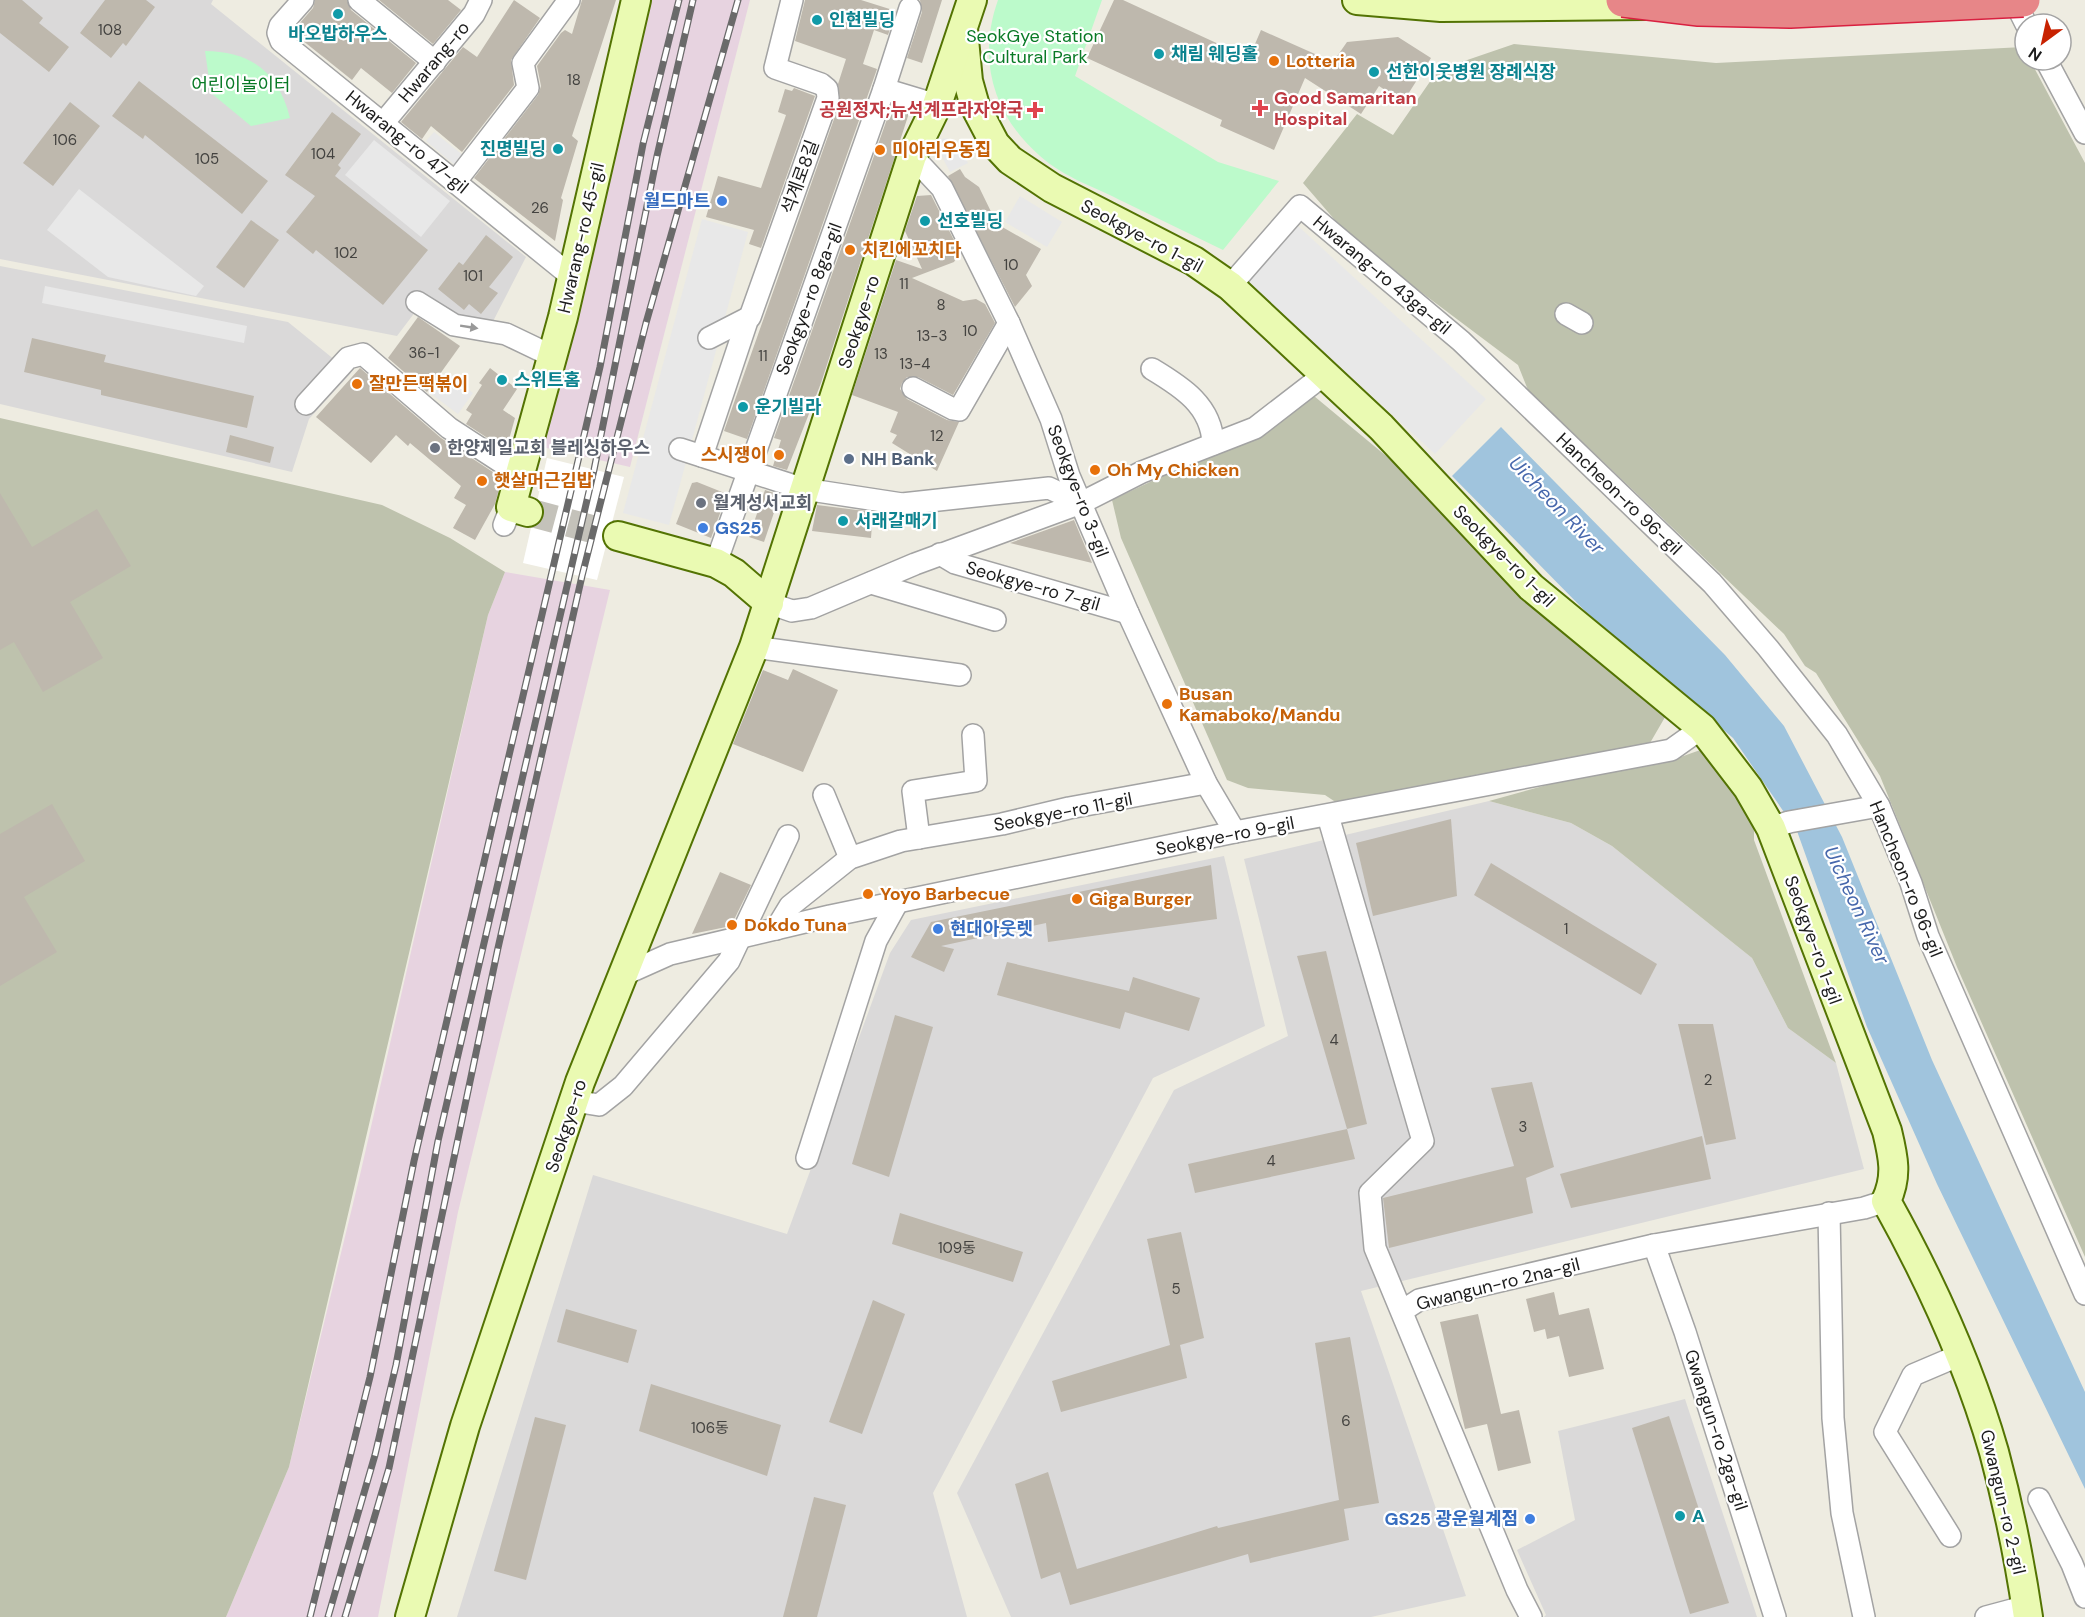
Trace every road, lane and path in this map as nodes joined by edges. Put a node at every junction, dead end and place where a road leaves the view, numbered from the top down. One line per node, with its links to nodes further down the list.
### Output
1 (303, 0): 18 (street, Hwarang-ro 47-gil)
2 (359, 0): 14 (street)
3 (481, 0): 14 (street, Hwarang-ro)
4 (569, 0): 21 (street)
5 (636, 0): 22 (street, Hwarang-ro 45-gil)
6 (792, 0): 25 (street, 석계로8길)
7 (972, 0): 13 (street, Seokgye-ro)
8 (1357, 0): 11 (street)
9 (1623, 0): 10 (highway, bridge)
10 (2023, 0)
11 (1750, 4)
12 (910, 8): 16 (street, Seokgye-ro 8ga-gil)
13 (963, 29): 17 (street, Seokgye-ro); 23 (street, Seokgye-ro 1-gil)
14 (435, 62): 18 (street, Hwarang-ro)
15 (2052, 72): 19 (street)
16 (884, 89): 17 (street); 37 (street, Seokgye-ro 8ga-gil)
17 (937, 105): 20 (street, Seokgye-ro)
18 (384, 122): 21 (street, Hwarang-ro 47-gil)
19 (2085, 133)
20 (912, 156): 26 (street, Seokgye-ro 3-gil); 39 (street, Seokgye-ro)
21 (456, 181): 22 (street, Hwarang-ro 47-gil)
22 (571, 276): 28 (street, Hwarang-ro 45-gil)
23 (1230, 286): 30 (street, Seokgye-ro 1-gil); 32 (street, Hwarang-ro 43ga-gil)
24 (417, 302): 28 (street, one-way to 28)
25 (748, 318): 27 (street); 36 (street, 석계로8길)
26 (1009, 322): 31 (street); 40 (street, Seokgye-ro 3-gil)
27 (709, 338)
28 (552, 356): 38 (street, Hwarang-ro 45-gil)
29 (1152, 369): 34 (street)
30 (1324, 374): 34 (street, Seokgye-ro 7-gil); 51 (street, Seokgye-ro 1-gil)
31 (913, 388)
32 (1515, 392): 55 (street, Hancheon-ro 96-gil)
33 (306, 404): 38 (street)
34 (1214, 444): 40 (street, Seokgye-ro 7-gil)
35 (680, 449): 36 (street)
36 (702, 456): 37 (street)
37 (747, 471): 39 (street); 44 (street, Seokgye-ro 8ga-gil)
38 (521, 475): 41 (street, Hwarang-ro 45-gil)
39 (804, 489): 40 (street); 46 (street, Seokgye-ro)
40 (1081, 503): 43 (street, Seokgye-ro 7-gil); 47 (street, Seokgye-ro 3-gil)
41 (514, 515)
42 (618, 536): 44 (street)
43 (940, 554): 45 (street, Seokgye-ro 7-gil); 47 (street, Seokgye-ro 7-gil)
44 (716, 563): 46 (street)
45 (871, 583): 46 (street, Seokgye-ro 7-gil); 48 (street)
46 (769, 603): 49 (street, Seokgye-ro)
47 (1128, 613): 53 (street, Seokgye-ro 3-gil)
48 (995, 620)
49 (753, 647): 50 (street); 65 (street, Seokgye-ro)
50 (960, 675)
51 (1702, 728): 56 (street, Seokgye-ro 9-gil); 57 (street, Seokgye-ro 1-gil)
52 (973, 735): 60 (street)
53 (1206, 783): 58 (street, Seokgye-ro 3-gil); 60 (street, Seokgye-ro 11-gil)
54 (824, 795): 61 (street)
55 (1874, 807): 57 (street); 71 (street, Hancheon-ro 96-gil)
56 (1328, 816): 58 (street, Seokgye-ro 9-gil); 72 (street)
57 (1780, 825): 68 (street, Seokgye-ro 1-gil)
58 (1235, 832): 62 (street, Seokgye-ro 9-gil)
59 (788, 836): 64 (street)
60 (919, 838): 61 (street, Seokgye-ro 11-gil)
61 (850, 858): 63 (street, Seokgye-ro 11-gil)
62 (897, 903): 63 (street, Seokgye-ro 9-gil); 67 (street)
63 (776, 929): 64 (street, Seokgye-ro 9-gil)
64 (742, 936): 65 (street, Seokgye-ro 9-gil); 66 (street)
65 (623, 975): 66 (street, Seokgye-ro)
66 (574, 1101): 79 (street, Seokgye-ro)
67 (807, 1158)
68 (1886, 1201): 69 (street, Gwangun-ro 2na-gil); 73 (street, Gwangun-ro 2-gil)
69 (1829, 1213): 70 (street, Gwangun-ro 2na-gil); 81 (street)
70 (1653, 1245): 72 (street, Gwangun-ro 2na-gil); 80 (street, Gwangun-ro 2ga-gil)
71 (2085, 1293)
72 (1402, 1311): 78 (street, Gwangun-ro 2na-gil)
73 (1960, 1355): 75 (street); 77 (street, Gwangun-ro 2-gil)
74 (2039, 1499): 76 (street)
75 (1950, 1536)
76 (2085, 1597)
77 (2027, 1612): 82 (street)
78 (1522, 1615)
79 (410, 1617)
80 (1775, 1617)
81 (1864, 1617)
82 (1986, 1617)

